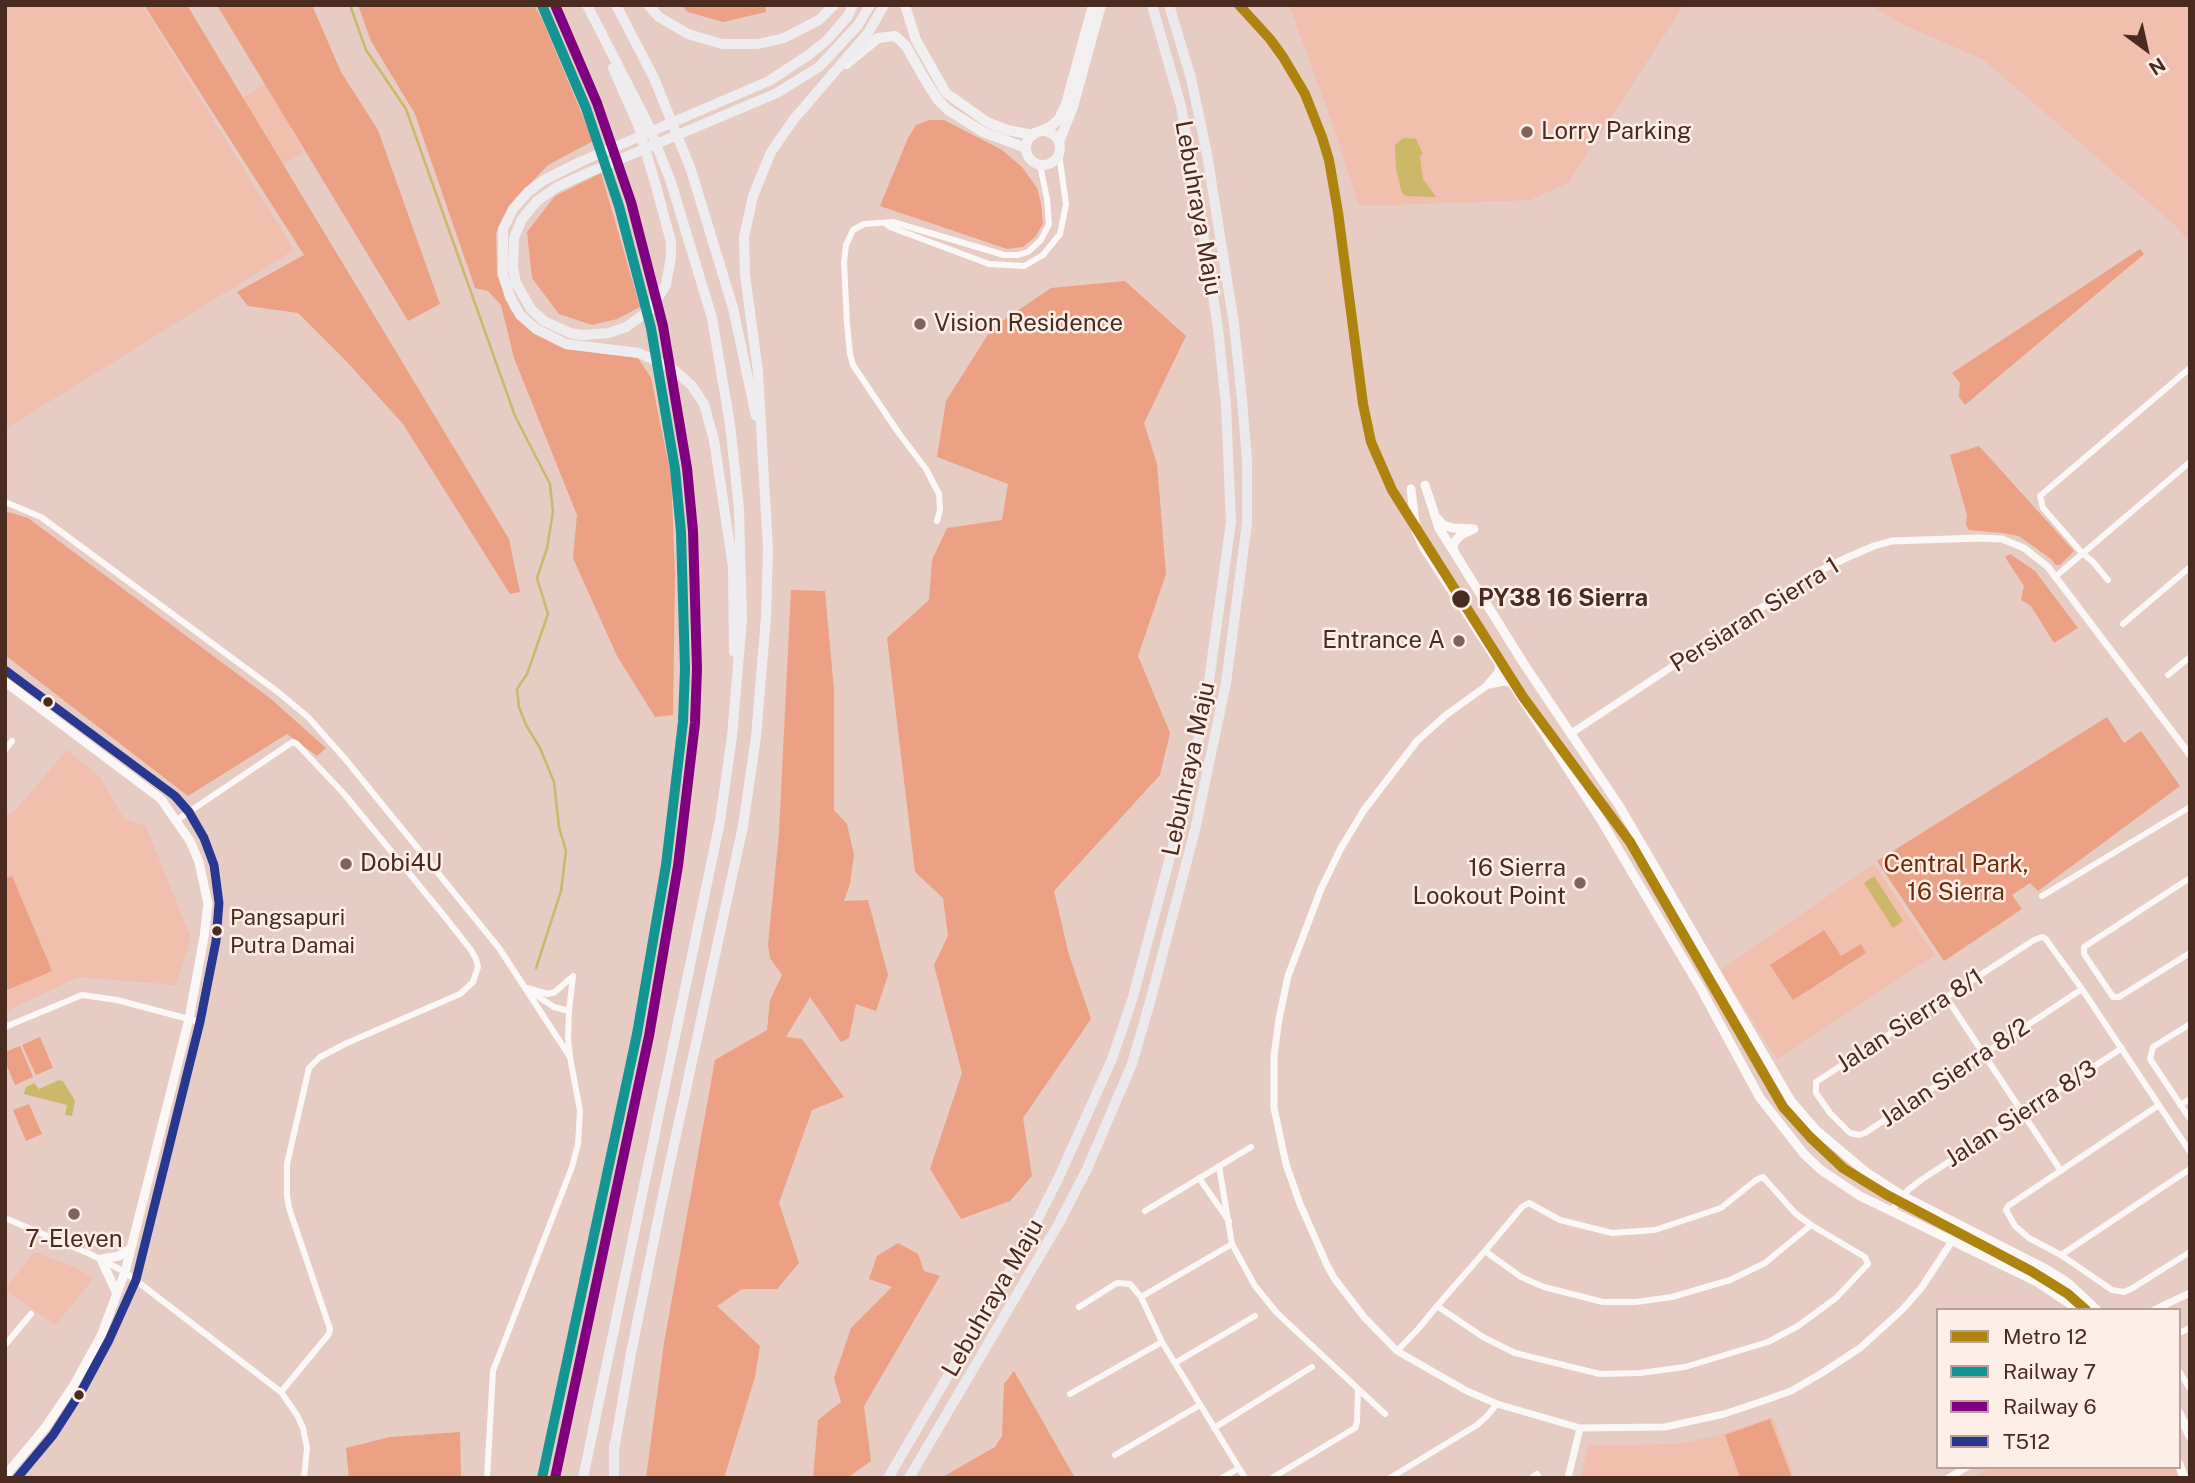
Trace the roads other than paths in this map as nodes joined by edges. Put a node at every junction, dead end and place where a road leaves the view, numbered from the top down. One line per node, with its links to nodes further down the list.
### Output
1 (586, 5): 6 (highway); 39 (highway)
2 (616, 5): 21 (highway)
3 (648, 5): 4 (highway)
4 (834, 5)
5 (853, 5): 39 (highway)
6 (870, 5)
7 (884, 5): 13 (highway)
8 (905, 5): 14 (main road)
9 (1093, 5): 14 (main road)
10 (1101, 5): 15 (main road)
11 (1152, 5): 124 (highway, Lebuhraya Maju)
12 (1169, 5): 125 (highway, Lebuhraya Maju)
13 (831, 77): 16 (main road); 21 (highway)
14 (1037, 133): 15 (main road); 16 (main road)
15 (1059, 142): 17 (main road)
16 (1026, 148): 18 (main road)
17 (1059, 154): 18 (main road); 19 (street)
18 (1040, 165): 19 (street)
19 (885, 223): 25 (street)
20 (2190, 368): 27 (street)
21 (764, 451): 114 (highway)
22 (2190, 462): 27 (street)
23 (5, 502): 50 (street)
24 (1435, 516): 26 (main road); 26 (main road); 33 (main road)
25 (937, 522)
26 (1454, 551): 40 (main road)
27 (2082, 553): 29 (street); 30 (street)
28 (2190, 567): 31 (street)
29 (2055, 577): 40 (street, Persiaran Sierra 1); 43 (street, Persiaran Sierra 1)
30 (2108, 580)
31 (2123, 624)
32 (2190, 657): 35 (street)
33 (1500, 666): 37 (main road); 38 (main road)
34 (5, 670): 45 (main road)
35 (2168, 675)
36 (5, 682): 46 (main road)
37 (1512, 683): 38 (main road); 75 (main road)
38 (1489, 684): 101 (street)
39 (736, 705): 122 (highway)
40 (1570, 734): 73 (main road)
41 (12, 741): 42 (street)
42 (5, 750)
43 (2190, 755)
44 (2190, 807): 48 (street)
45 (189, 812): 46 (street); 55 (main road); 105 (street)
46 (177, 820): 54 (main road)
47 (2190, 878): 49 (street)
48 (2042, 896)
49 (2190, 953)
50 (527, 988): 53 (street); 53 (street); 60 (street)
51 (2082, 989): 52 (street, Jalan Sierra 8/1); 58 (street); 59 (street, Jalan Sierra 8/2)
52 (1946, 997): 59 (street); 64 (street, Jalan Sierra 8/1)
53 (569, 1011): 60 (street)
54 (189, 1019): 55 (street); 57 (street); 82 (main road)
55 (200, 1022): 88 (main road)
56 (2190, 1024): 63 (street)
57 (5, 1027)
58 (2122, 1048): 62 (street); 65 (street, Jalan Sierra 8/3)
59 (1983, 1054): 64 (street, Jalan Sierra 8/2); 65 (street)
60 (570, 1057): 121 (street)
61 (2190, 1099): 63 (street)
62 (2159, 1105): 68 (street); 71 (street)
63 (2180, 1105): 66 (street)
64 (1830, 1113)
65 (2023, 1113): 71 (street); 73 (street, Jalan Sierra 8/3)
66 (2190, 1119)
67 (1251, 1147): 69 (street)
68 (2190, 1152)
69 (1219, 1166): 72 (street); 77 (street)
70 (2190, 1169): 85 (street)
71 (2061, 1171): 85 (street)
72 (1199, 1178): 74 (street); 77 (street)
73 (1903, 1196): 75 (street, Jalan Sierra 8/3); 79 (main road)
74 (1145, 1211)
75 (1891, 1211): 80 (main road)
76 (5, 1218): 86 (street)
77 (1230, 1223): 81 (street)
78 (1811, 1225): 83 (street); 83 (street); 92 (street)
79 (1962, 1226): 80 (street); 95 (main road)
80 (1952, 1241): 94 (main road); 112 (street)
81 (1232, 1244): 91 (street); 104 (street)
82 (131, 1248): 86 (main road); 87 (main road)
83 (1485, 1251): 92 (street)
84 (2190, 1251): 85 (street)
85 (2061, 1255)
86 (101, 1259): 87 (street); 90 (main road)
87 (125, 1272): 88 (street); 90 (main road)
88 (136, 1280): 105 (street); 119 (main road)
89 (2190, 1293): 96 (street)
90 (117, 1294): 118 (main road)
91 (1141, 1297): 93 (street); 99 (street)
92 (1437, 1306): 101 (street)
93 (1079, 1307)
94 (2076, 1308)
95 (2095, 1308)
96 (2158, 1308)
97 (32, 1314): 100 (street)
98 (1255, 1316): 102 (street)
99 (1162, 1342): 102 (street); 106 (street)
100 (5, 1345)
101 (1396, 1351): 107 (street)
102 (1175, 1363): 108 (street)
103 (1312, 1367): 111 (street)
104 (1358, 1389): 109 (street); 128 (street)
105 (281, 1392): 120 (street)
106 (1070, 1394)
107 (1497, 1404): 112 (street); 129 (street)
108 (1200, 1405): 111 (street); 115 (street)
109 (1385, 1414)
110 (2181, 1417): 113 (main road)
111 (1214, 1428): 116 (street)
112 (1580, 1428): 130 (street)
113 (2190, 1436)
114 (614, 1445): 123 (highway)
115 (1115, 1455)
116 (1239, 1468): 126 (street); 127 (street)
117 (1964, 1469): 131 (street)
118 (5, 1476)
119 (17, 1478)
120 (304, 1478)
121 (487, 1478)
122 (583, 1478)
123 (612, 1478)
124 (888, 1478)
125 (909, 1478)
126 (1222, 1478)
127 (1245, 1478)
128 (1272, 1478)
129 (1390, 1478)
130 (1568, 1478)
131 (1948, 1478)

